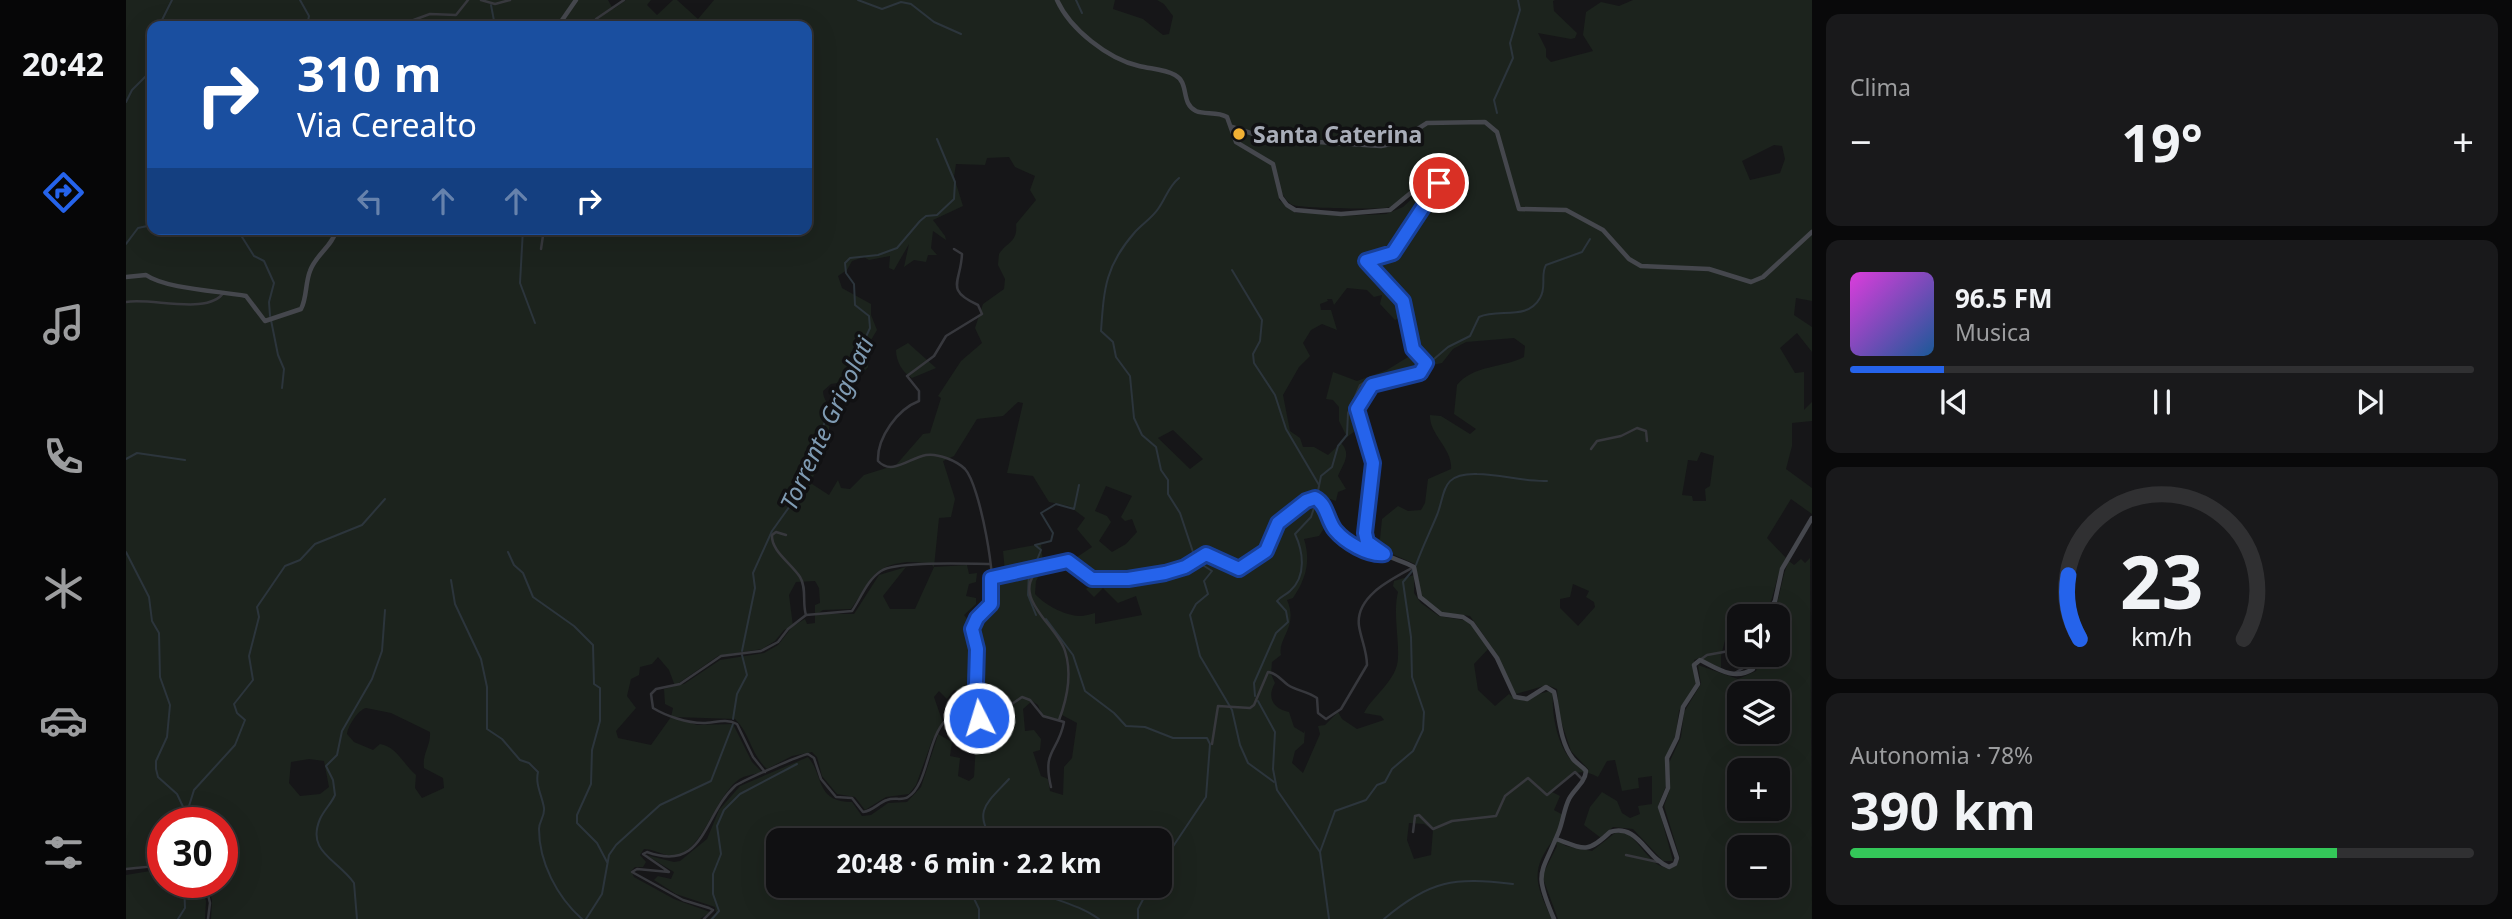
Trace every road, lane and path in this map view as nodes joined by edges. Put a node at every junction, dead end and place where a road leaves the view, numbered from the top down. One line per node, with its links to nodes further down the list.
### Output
1 (468, 0): 7 (street)
2 (481, 0): 3 (street)
3 (510, 0)
4 (576, 0): 8 (street)
5 (624, 0): 9 (street)
6 (1057, 0): 10 (street)
7 (411, 21)
8 (561, 21)
9 (595, 21)
10 (1233, 127): 11 (street); 23 (street)
11 (1812, 232)
12 (335, 235): 17 (street)
13 (543, 235): 14 (street)
14 (541, 249)
15 (954, 249): 24 (street)
16 (126, 277): 17 (street)
17 (224, 292): 18 (street)
18 (126, 302)
19 (1647, 441): 20 (street)
20 (1591, 449)
21 (1812, 519): 28 (street)
22 (786, 535): 29 (street)
23 (1384, 554): 25 (street); 26 (street)
24 (990, 564): 27 (street); 29 (street)
25 (1043, 565): 27 (street); 36 (street)
26 (1414, 568): 37 (street); 39 (street)
27 (991, 578): 35 (street)
28 (1773, 604)
29 (806, 615): 38 (street)
30 (1727, 651): 31 (street)
31 (1700, 660): 34 (street); 44 (street)
32 (1745, 667): 34 (street)
33 (1754, 667): 34 (street)
34 (1732, 675)
35 (979, 718): 36 (street); 38 (street)
36 (1059, 720): 40 (street)
37 (1212, 744)
38 (766, 772): 49 (street)
39 (1584, 779): 41 (street); 42 (street)
40 (1051, 788)
41 (1413, 832)
42 (1556, 839): 44 (street); 50 (street)
43 (1626, 855): 44 (street)
44 (1658, 862)
45 (147, 867): 46 (street)
46 (126, 869)
47 (209, 898): 48 (street)
48 (208, 919)
49 (704, 919)
50 (1554, 919)

